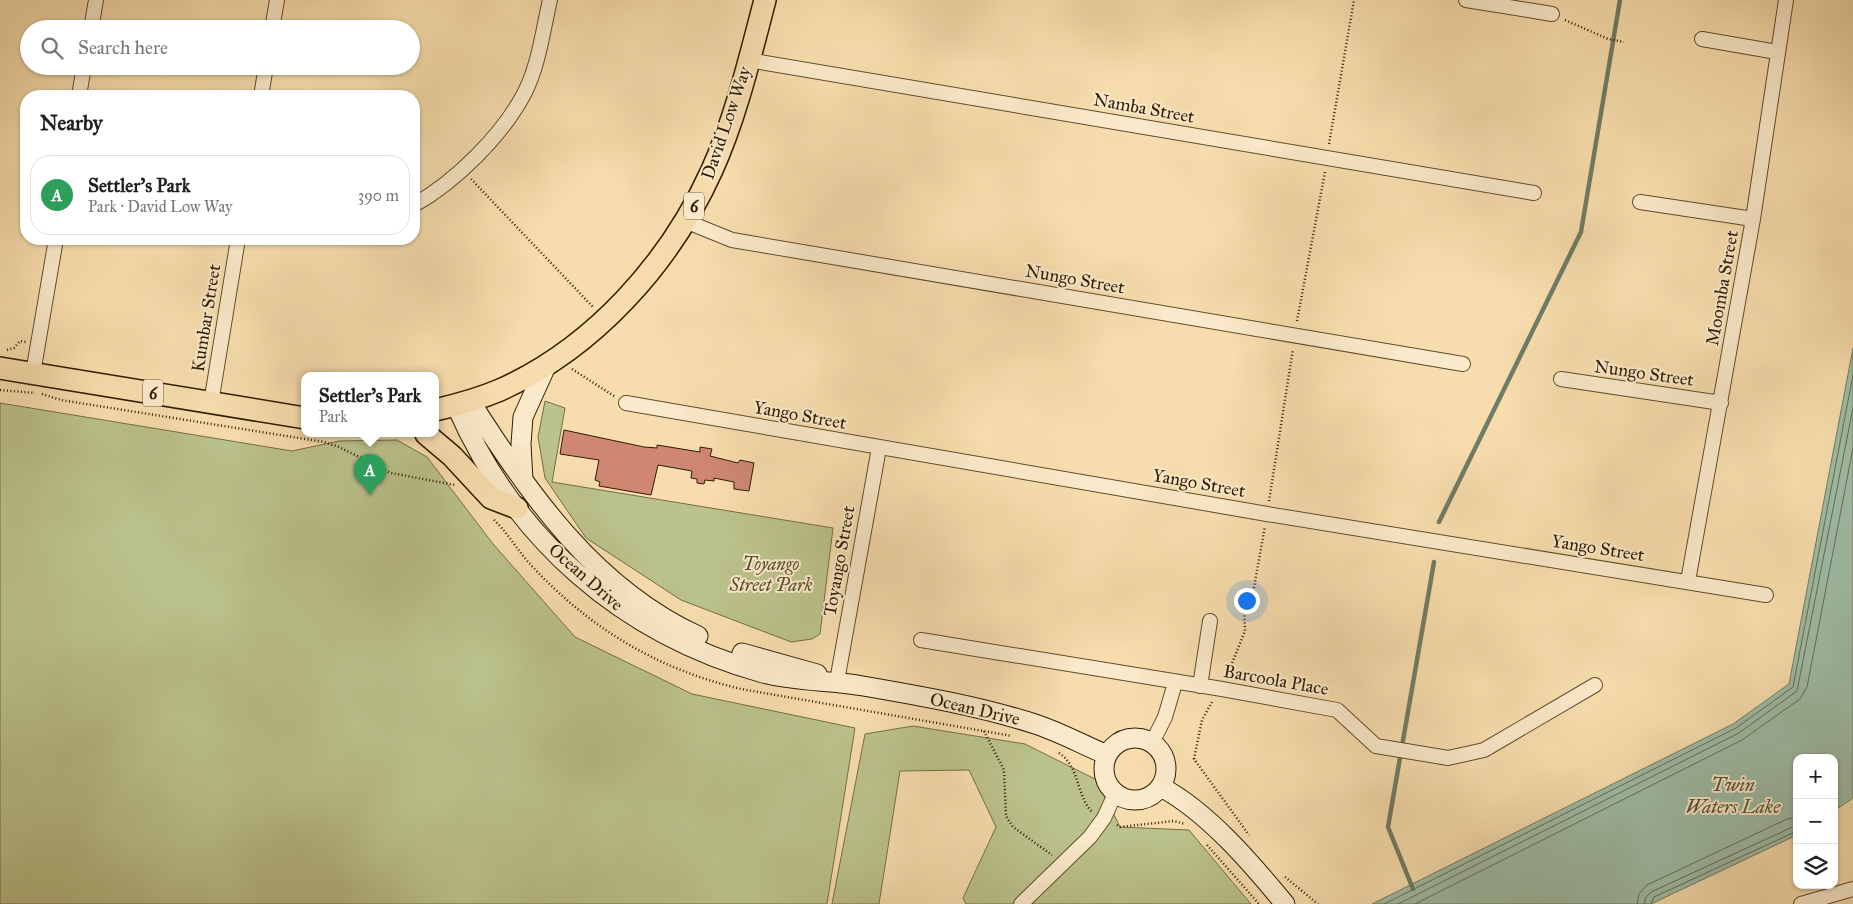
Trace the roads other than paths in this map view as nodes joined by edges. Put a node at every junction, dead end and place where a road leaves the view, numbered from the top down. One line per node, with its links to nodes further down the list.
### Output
1 (96, 0): 8 (street)
2 (277, 0): 9 (street)
3 (550, 0): 18 (street)
4 (765, 0): 12 (main road, David Low Way / 6)
5 (1466, 0): 7 (street)
6 (1786, 0): 11 (street, Moomba Street)
7 (1552, 14)
8 (93, 20)
9 (274, 20)
10 (1702, 39): 11 (street)
11 (1777, 52): 20 (street, Moomba Street)
12 (748, 60): 17 (street, Namba Street); 21 (main road, David Low Way / 6)
13 (82, 75): 15 (street)
14 (264, 75): 16 (street)
15 (80, 90)
16 (262, 90)
17 (1534, 193)
18 (420, 202)
19 (1640, 202): 20 (street)
20 (1753, 219): 32 (street, Moomba Street)
21 (685, 221): 25 (main road, David Low Way / 6); 26 (street, Nungo Street)
22 (55, 245): 27 (street)
23 (237, 245): 29 (street, Kumbar Street)
24 (2, 359): 27 (main road, 6)
25 (553, 360): 30 (main road, David Low Way / 6); 37 (street)
26 (1463, 364)
27 (33, 373): 29 (main road, 6)
28 (1561, 379): 32 (street, Nungo Street)
29 (211, 403): 34 (main road, 6)
30 (462, 403): 33 (main road, David Low Way / 6); 37 (street, Ocean Drive); 38 (street, Ocean Drive)
31 (626, 403): 36 (street, Yango Street)
32 (1721, 403): 39 (street, Moomba Street)
33 (439, 409)
34 (301, 417)
35 (430, 437): 38 (main road)
36 (878, 448): 39 (street, Yango Street); 43 (street, Toyango Street)
37 (523, 481): 43 (street, Ocean Drive)
38 (517, 508): 43 (street, Ocean Drive)
39 (1688, 581): 40 (street, Yango Street)
40 (1766, 595)
41 (1210, 621): 46 (street)
42 (921, 640): 44 (street, Barcoola Place)
43 (837, 681): 48 (street, Ocean Drive)
44 (1175, 683): 46 (street, Barcoola Place); 47 (street)
45 (1595, 685): 46 (street, Barcoola Place)
46 (1200, 686)
47 (1152, 743): 48 (street); 49 (street)
48 (1107, 755): 50 (street)
49 (1161, 788): 50 (street); 53 (street)
50 (1115, 794): 52 (street)
51 (1853, 889): 54 (street)
52 (1021, 904)
53 (1285, 904)
54 (1801, 904)

